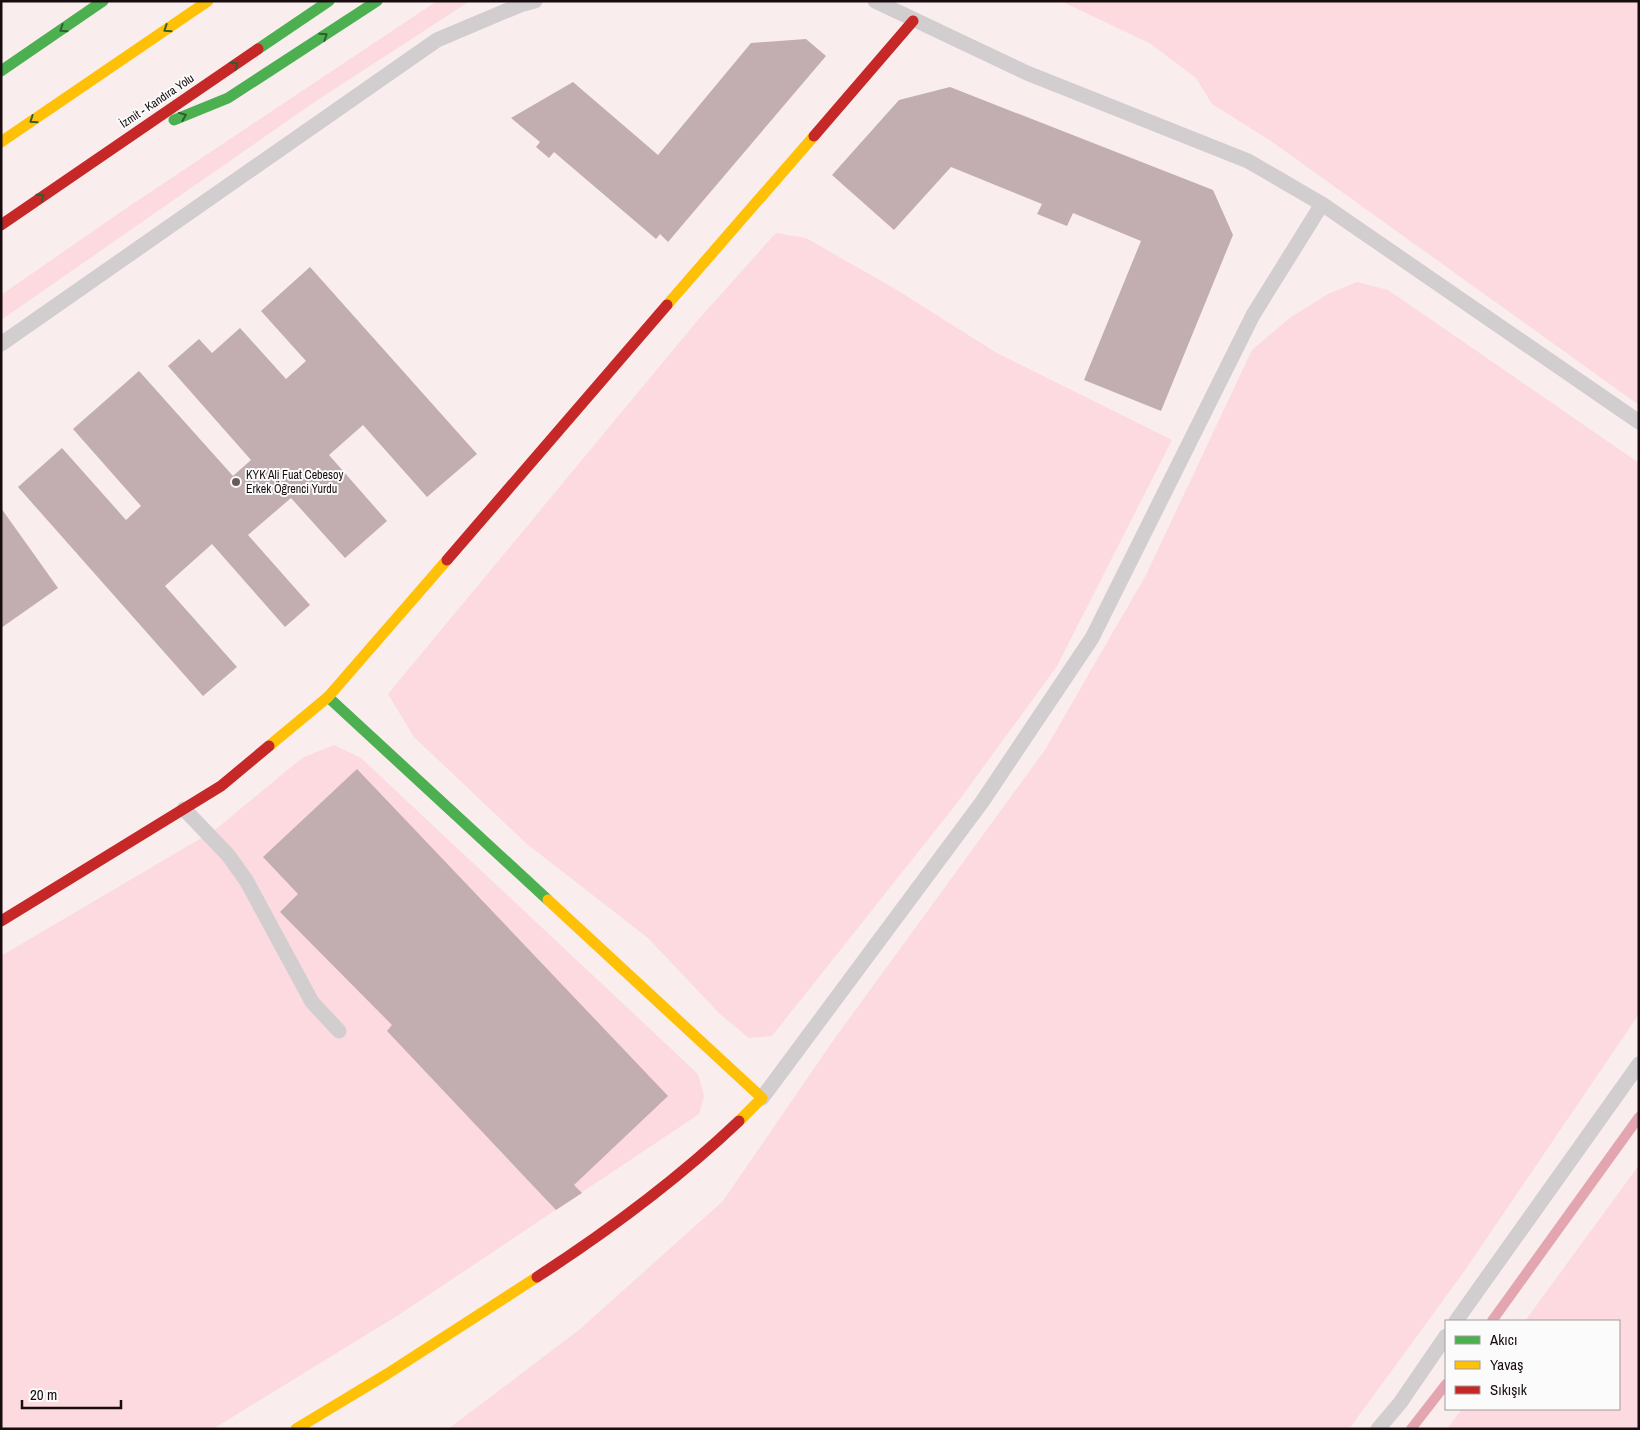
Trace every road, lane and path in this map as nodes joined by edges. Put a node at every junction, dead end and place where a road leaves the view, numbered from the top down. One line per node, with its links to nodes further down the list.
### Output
1 (103, 1): 8 (main road, one-way to 8)
2 (208, 1): 10 (main road, one-way to 10)
3 (329, 1): 9 (main road, İzmit - Kandıra Yolu, one-way to 3)
4 (377, 1): 9 (main road, one-way to 4)
5 (535, 1): 13 (lane)
6 (875, 1): 7 (lane)
7 (913, 21): 11 (lane); 15 (main road)
8 (1, 71)
9 (122, 141): 12 (main road, İzmit - Kandıra Yolu, one-way to 9)
10 (1, 142)
11 (1322, 204): 14 (lane); 20 (lane)
12 (1, 225)
13 (1, 344)
14 (1639, 422)
15 (328, 697): 16 (main road); 20 (main road)
16 (184, 809): 17 (main road); 18 (lane)
17 (1, 921)
18 (339, 1031)
19 (1639, 1064): 21 (lane)
20 (762, 1098): 23 (main road)
21 (1457, 1320)
22 (1445, 1337): 24 (lane)
23 (296, 1429)
24 (1378, 1429)

